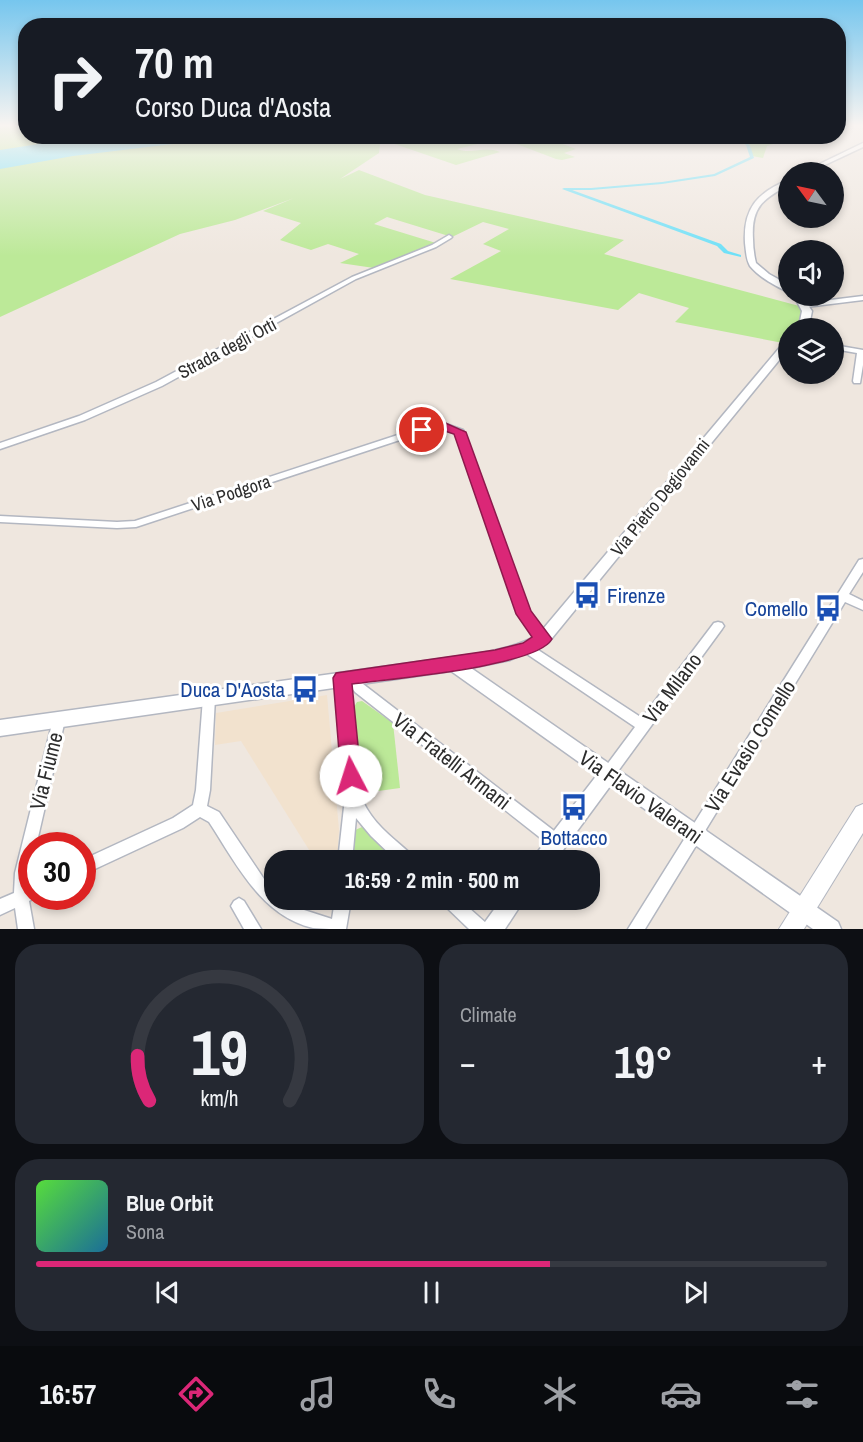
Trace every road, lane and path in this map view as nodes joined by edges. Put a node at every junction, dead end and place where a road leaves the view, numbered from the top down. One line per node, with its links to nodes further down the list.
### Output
1 (778, 189): 3 (street)
2 (449, 237): 9 (street, Strada degli Orti)
3 (778, 283)
4 (863, 298): 5 (street)
5 (844, 300)
6 (844, 349): 8 (street)
7 (778, 355): 16 (street, Via Pietro Degiovanni)
8 (857, 381)
9 (0, 446)
10 (0, 519): 16 (street, Via Podgora)
11 (863, 563): 12 (street, Via Evasio Comello)
12 (858, 583): 13 (street, Via Evasio Comello)
13 (843, 596): 14 (street); 29 (street, Via Evasio Comello)
14 (863, 606)
15 (718, 626): 22 (street, Via Milano)
16 (543, 639): 17 (street, Via Pietro Degiovanni)
17 (528, 649): 18 (street); 22 (street)
18 (453, 664): 19 (street); 24 (street, Via Flavio Valerani)
19 (346, 677): 20 (street); 25 (street); 30 (street, Via Fratelli Armani)
20 (209, 698): 21 (street); 26 (street)
21 (59, 720): 23 (street); 28 (street, Via Fiume)
22 (644, 726): 24 (street, Via Milano)
23 (0, 728)
24 (608, 774): 29 (street, Via Flavio Valerani); 30 (street)
25 (352, 786): 31 (street); 32 (street)
26 (199, 809): 34 (street); 35 (street)
27 (863, 814): 39 (main road)
28 (31, 832)
29 (695, 834): 39 (street, Via Flavio Valerani); 50 (street, Via Evasio Comello)
30 (557, 842): 33 (street)
31 (346, 850)
32 (396, 850)
33 (551, 850)
34 (96, 861)
35 (264, 888)
36 (18, 899): 38 (street)
37 (239, 906): 46 (street)
38 (0, 907)
39 (804, 909): 51 (main road); 52 (street, Via Flavio Valerani)
40 (26, 910): 45 (street, Via Fiume)
41 (291, 910): 47 (street)
42 (341, 910): 47 (street)
43 (460, 910): 48 (street)
44 (506, 910): 49 (street)
45 (26, 929)
46 (253, 929)
47 (337, 929)
48 (480, 929)
49 (492, 929)
50 (636, 929)
51 (791, 929)
52 (831, 929)

